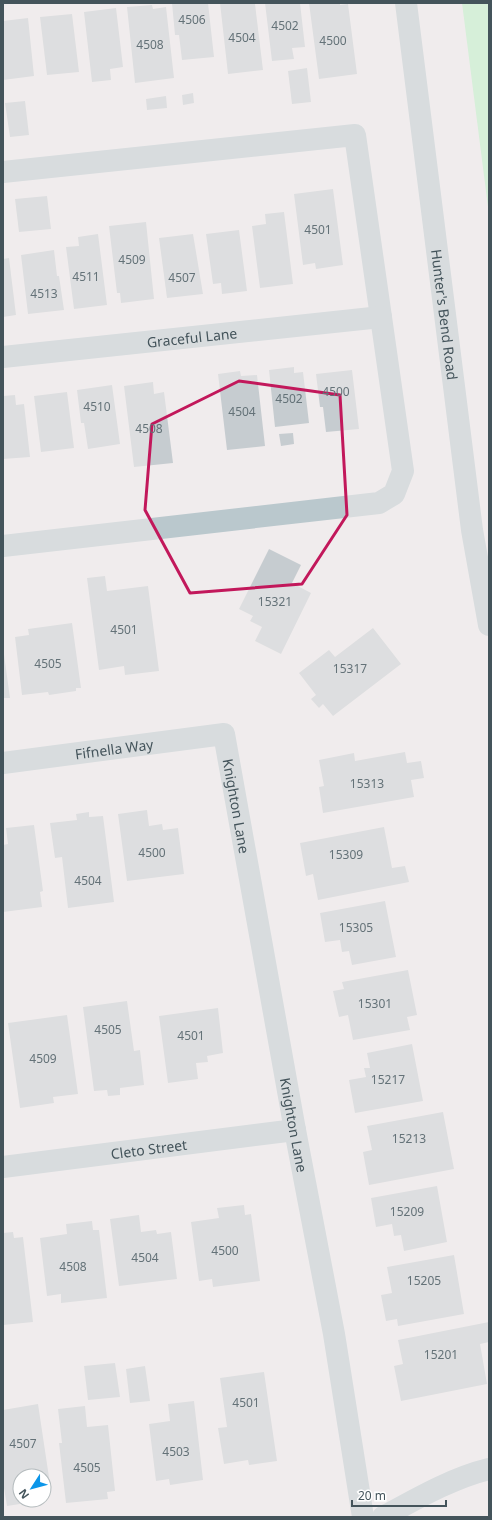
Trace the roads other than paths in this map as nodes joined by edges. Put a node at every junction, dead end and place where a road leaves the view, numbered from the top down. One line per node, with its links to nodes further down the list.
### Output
1 (406, 3): 6 (street, Hunter's Bend Road)
2 (3, 172): 3 (street)
3 (381, 317): 4 (street, Graceful Lane); 5 (street)
4 (3, 358)
5 (3, 546)
6 (489, 625)
7 (224, 734): 8 (street, Fifnella Way); 9 (street, Knighton Lane)
8 (3, 764)
9 (295, 1130): 10 (street, Cleto Street); 12 (street, Knighton Lane)
10 (3, 1167)
11 (489, 1469): 13 (street)
12 (362, 1517)
13 (383, 1517)

